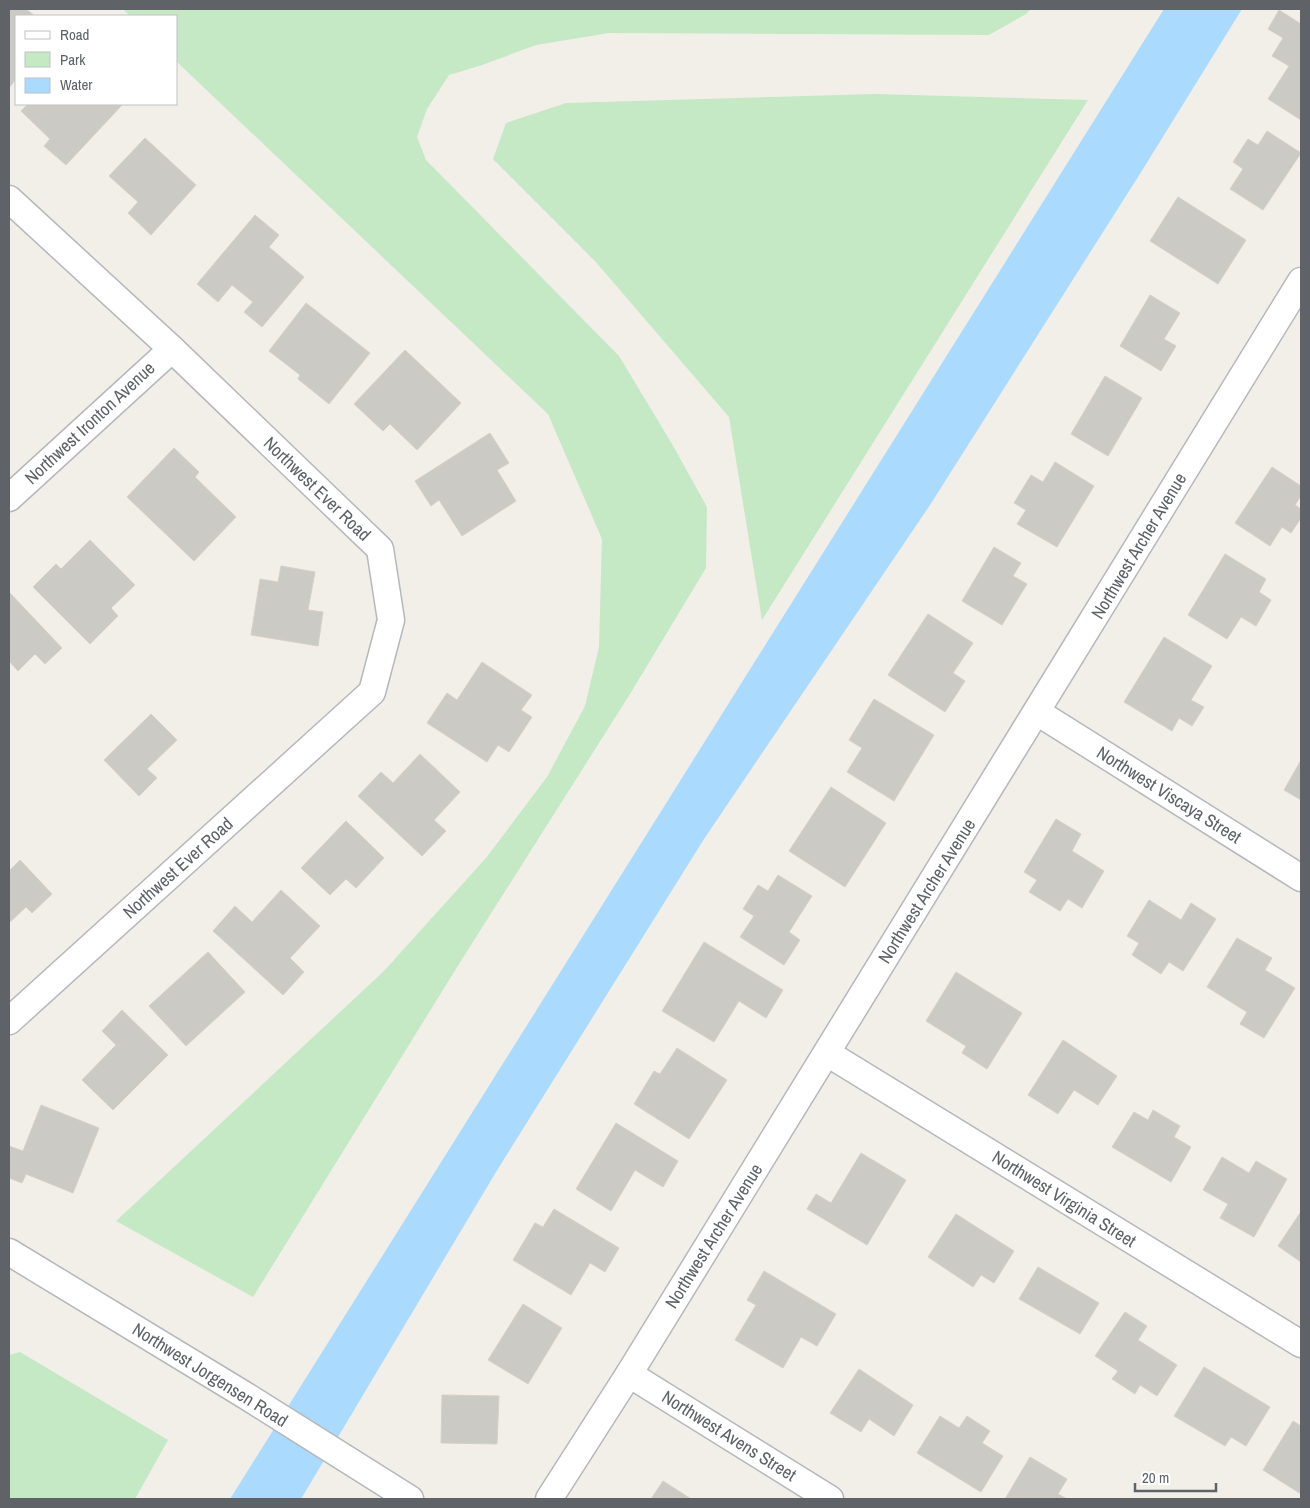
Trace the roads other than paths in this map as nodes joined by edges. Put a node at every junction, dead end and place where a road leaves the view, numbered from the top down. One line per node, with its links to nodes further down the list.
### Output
1 (9, 198): 3 (street, Northwest Ever Road)
2 (1301, 281): 5 (street, Northwest Archer Avenue)
3 (172, 349): 4 (street, Northwest Ironton Avenue); 7 (street, Northwest Ever Road)
4 (9, 498)
5 (1037, 712): 6 (street, Northwest Viscaya Street); 8 (street, Northwest Archer Avenue)
6 (1301, 878)
7 (9, 1021)
8 (827, 1053): 10 (street, Northwest Virginia Street); 11 (street, Northwest Archer Avenue)
9 (9, 1252): 12 (street, Northwest Jorgensen Road)
10 (1301, 1344)
11 (629, 1374): 13 (street, Northwest Archer Avenue); 14 (street, Northwest Avens Street)
12 (410, 1499)
13 (549, 1499)
14 (830, 1499)

